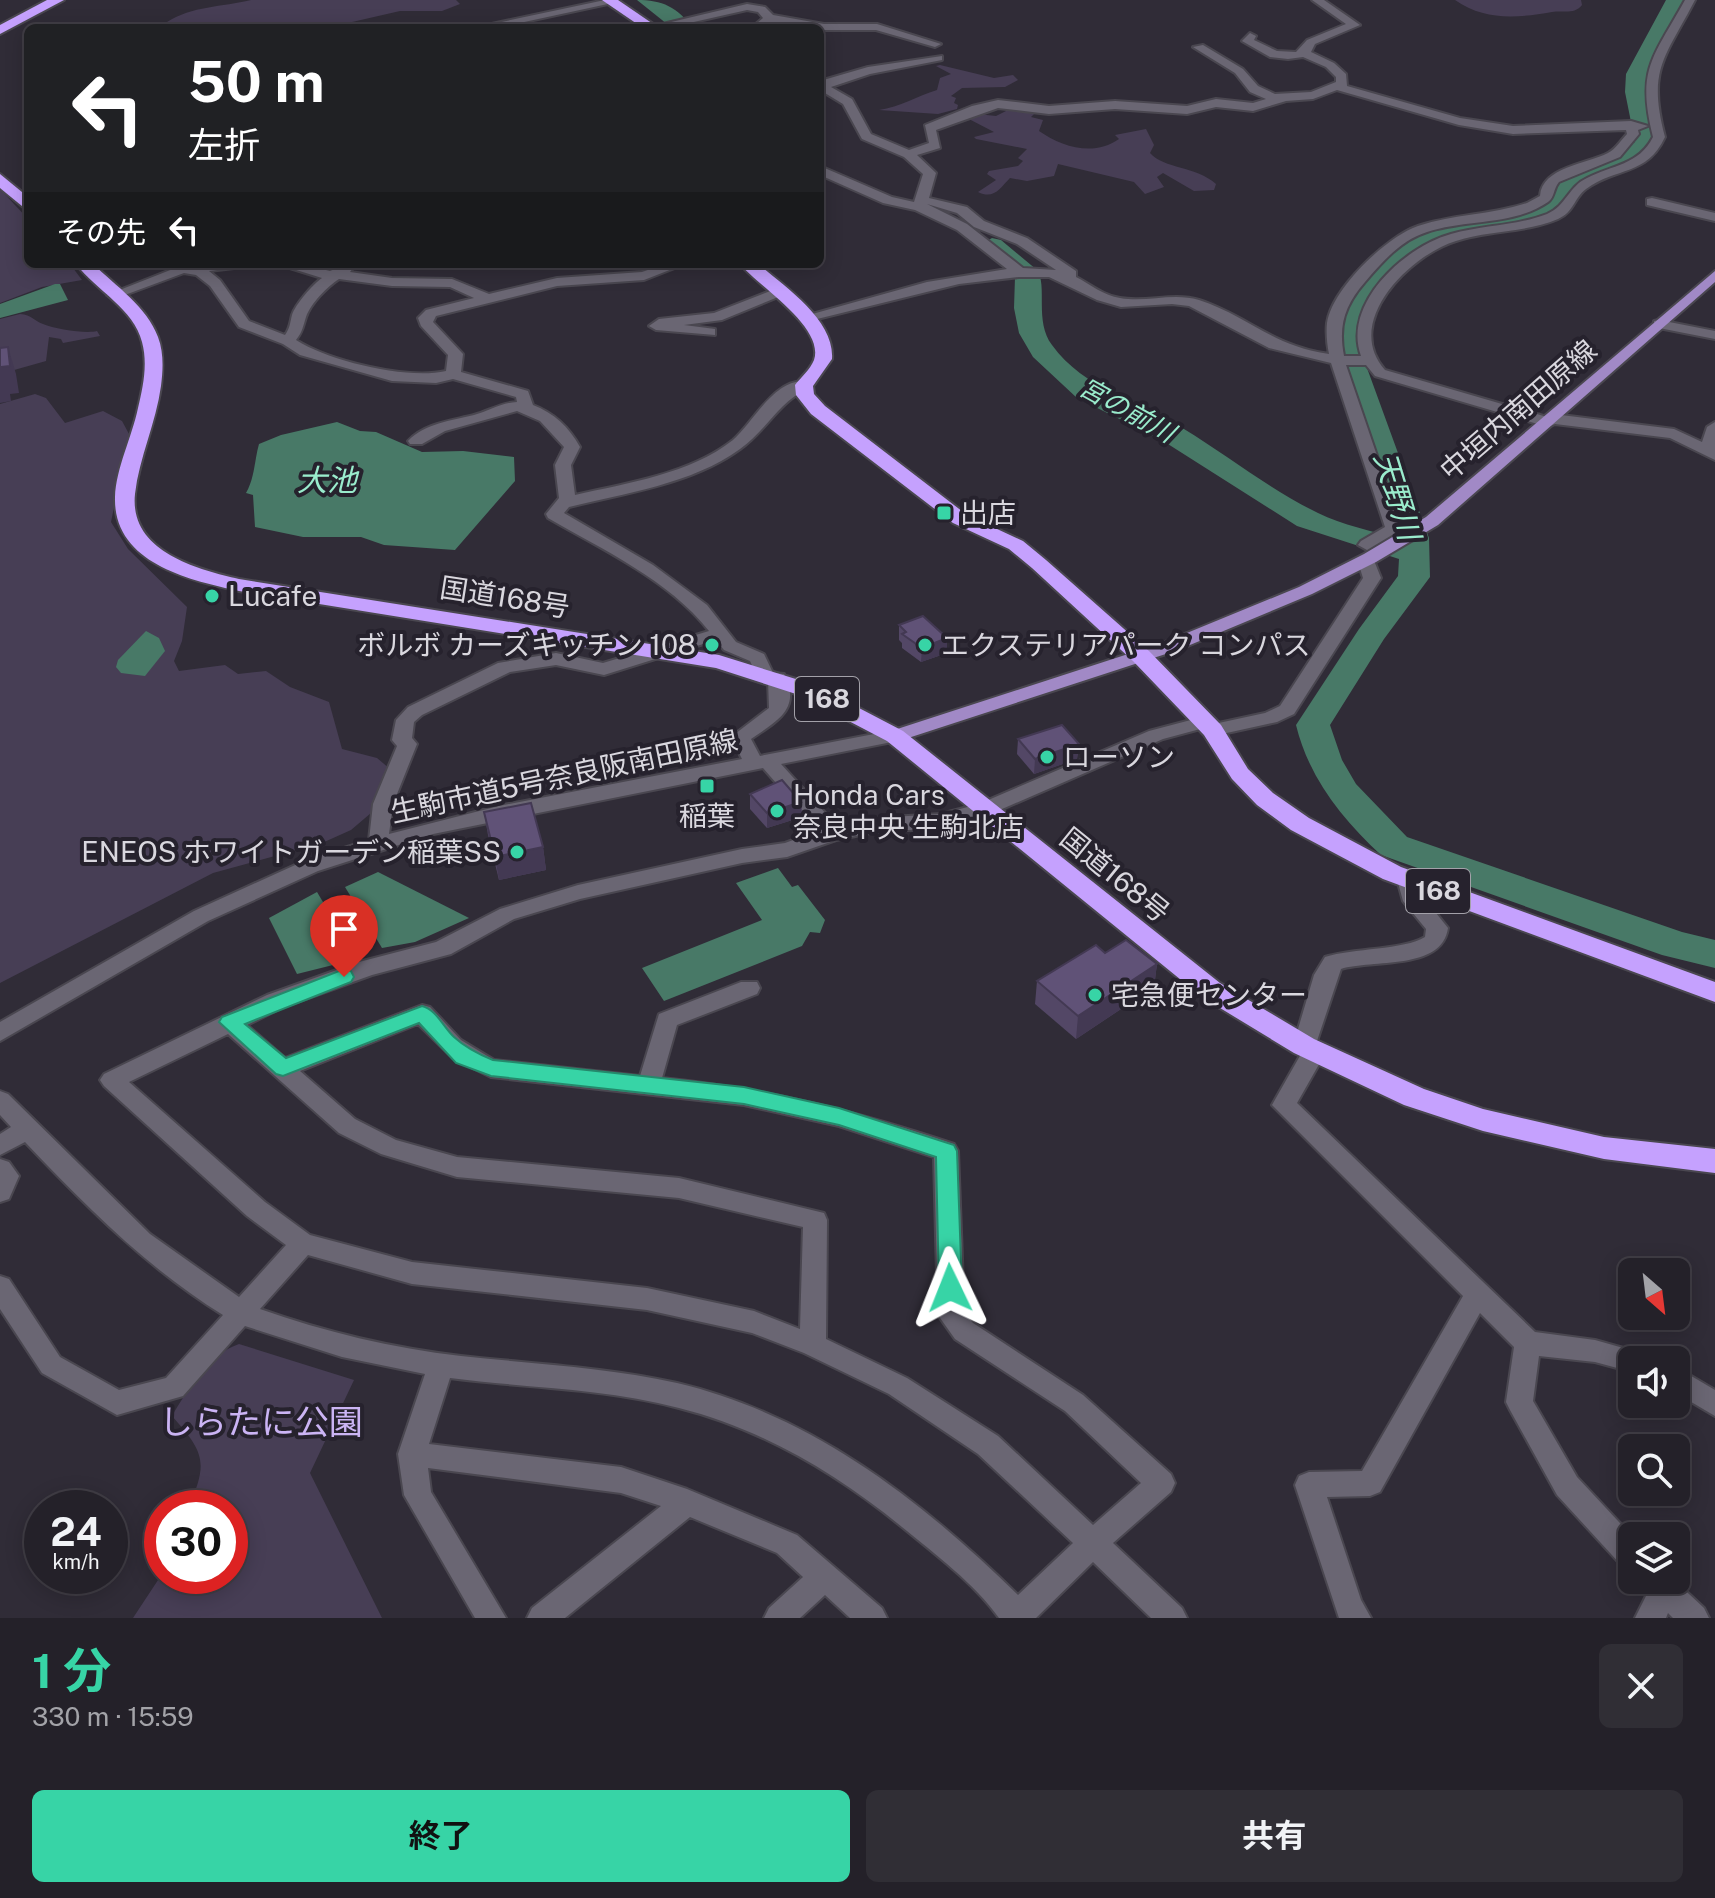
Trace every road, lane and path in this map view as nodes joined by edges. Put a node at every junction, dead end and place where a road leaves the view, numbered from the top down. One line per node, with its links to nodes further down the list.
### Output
1 (57, 0): 13 (highway)
2 (713, 0): 9 (street)
3 (1317, 0): 17 (street)
4 (1690, 0): 24 (street)
5 (611, 1): 7 (street); 8 (highway)
6 (769, 18): 9 (street); 10 (street); 11 (street)
7 (499, 24)
8 (646, 24)
9 (687, 24)
10 (762, 24)
11 (806, 24)
12 (824, 27): 16 (street)
13 (0, 30)
14 (1250, 36): 17 (street)
15 (1214, 43): 22 (street)
16 (935, 44)
17 (1304, 53): 20 (street)
18 (938, 58): 19 (street)
19 (824, 85)
20 (1339, 87): 22 (street); 23 (street)
21 (824, 88): 25 (street)
22 (1281, 99): 25 (street)
23 (1631, 125): 24 (street); 29 (street)
24 (1658, 127): 32 (street)
25 (908, 154): 31 (street)
26 (824, 172): 31 (street)
27 (0, 179): 28 (highway)
28 (24, 197)
29 (1546, 198): 32 (street); 54 (street)
30 (1652, 202): 33 (street)
31 (921, 203): 42 (street); 45 (street)
32 (1571, 204): 55 (street)
33 (1715, 217)
34 (88, 268): 47 (highway, 国道168号 / 168)
35 (179, 268): 41 (street)
36 (194, 268): 41 (street)
37 (302, 268): 43 (street)
38 (346, 268): 43 (street)
39 (667, 268): 48 (street)
40 (752, 268): 46 (highway)
41 (184, 269): 47 (street); 53 (street)
42 (1026, 273): 45 (street); 49 (street)
43 (334, 275): 48 (street); 53 (street)
44 (1715, 275): 50 (main road, 中垣内南田原線)
45 (1076, 281): 54 (street)
46 (778, 292): 49 (highway); 51 (street)
47 (114, 295): 66 (highway, 国道168号 / 168)
48 (490, 300): 56 (street)
49 (805, 318): 57 (highway)
50 (1659, 324): 52 (street); 59 (main road, 中垣内南田原線)
51 (710, 332)
52 (1715, 335)
53 (288, 341): 56 (street)
54 (1337, 361): 55 (street); 64 (street)
55 (1368, 361): 59 (street)
56 (453, 374): 58 (street)
57 (804, 385): 63 (street); 67 (highway, 168)
58 (526, 409): 61 (street); 63 (street)
59 (1550, 421): 62 (street); 64 (main road, 中垣内南田原線)
60 (1715, 427): 62 (street)
61 (416, 441)
62 (1711, 453)
63 (564, 503): 65 (street)
64 (1367, 554): 67 (main road, 中垣内南田原線); 69 (street)
65 (717, 634): 66 (street); 68 (street)
66 (661, 653): 68 (highway, 国道168号 / 168); 74 (street)
67 (1141, 656): 69 (highway, 168); 70 (main road, 中垣内南田原線)
68 (771, 677): 70 (highway, 国道168号 / 168); 71 (street)
69 (1210, 726): 72 (street); 75 (highway, 168)
70 (895, 736): 71 (street, 生駒市道5号奈良阪南田原線); 72 (highway, 国道168号 / 168)
71 (761, 764): 73 (street); 74 (street, 生駒市道5号奈良阪南田原線)
72 (986, 809): 73 (street); 80 (highway, 国道168号 / 168)
73 (832, 834): 78 (street)
74 (379, 844): 79 (street, 生駒市道5号奈良阪南田原線)
75 (1407, 879): 77 (highway, 168); 80 (street)
76 (749, 988): 82 (street)
77 (1715, 992)
78 (229, 1022): 81 (street); 89 (street)
79 (0, 1033)
80 (1310, 1049): 86 (highway, 国道168号 / 168); 91 (street)
81 (283, 1068): 82 (street); 94 (street)
82 (649, 1085): 102 (street)
83 (0, 1100): 84 (street)
84 (27, 1128): 85 (street); 92 (street)
85 (0, 1146)
86 (1715, 1161)
87 (0, 1169): 88 (street)
88 (0, 1192)
89 (303, 1243): 92 (street); 94 (street)
90 (0, 1287): 92 (street)
91 (1477, 1294): 93 (street); 112 (street)
92 (241, 1313): 96 (street)
93 (1528, 1343): 95 (street); 101 (street)
94 (813, 1345): 102 (street)
95 (1618, 1357)
96 (440, 1368): 99 (street); 106 (street)
97 (1690, 1388): 98 (street)
98 (1715, 1404)
99 (412, 1454): 100 (street); 107 (street)
100 (687, 1502): 103 (street); 108 (street)
101 (1618, 1541)
102 (1093, 1543): 106 (street); 111 (street)
103 (824, 1577): 109 (street); 110 (street)
104 (1657, 1594): 113 (street)
105 (1668, 1594): 114 (street)
106 (1017, 1617)
107 (491, 1618)
108 (542, 1618)
109 (779, 1618)
110 (872, 1618)
111 (1172, 1618)
112 (1356, 1618)
113 (1650, 1618)
114 (1694, 1618)

